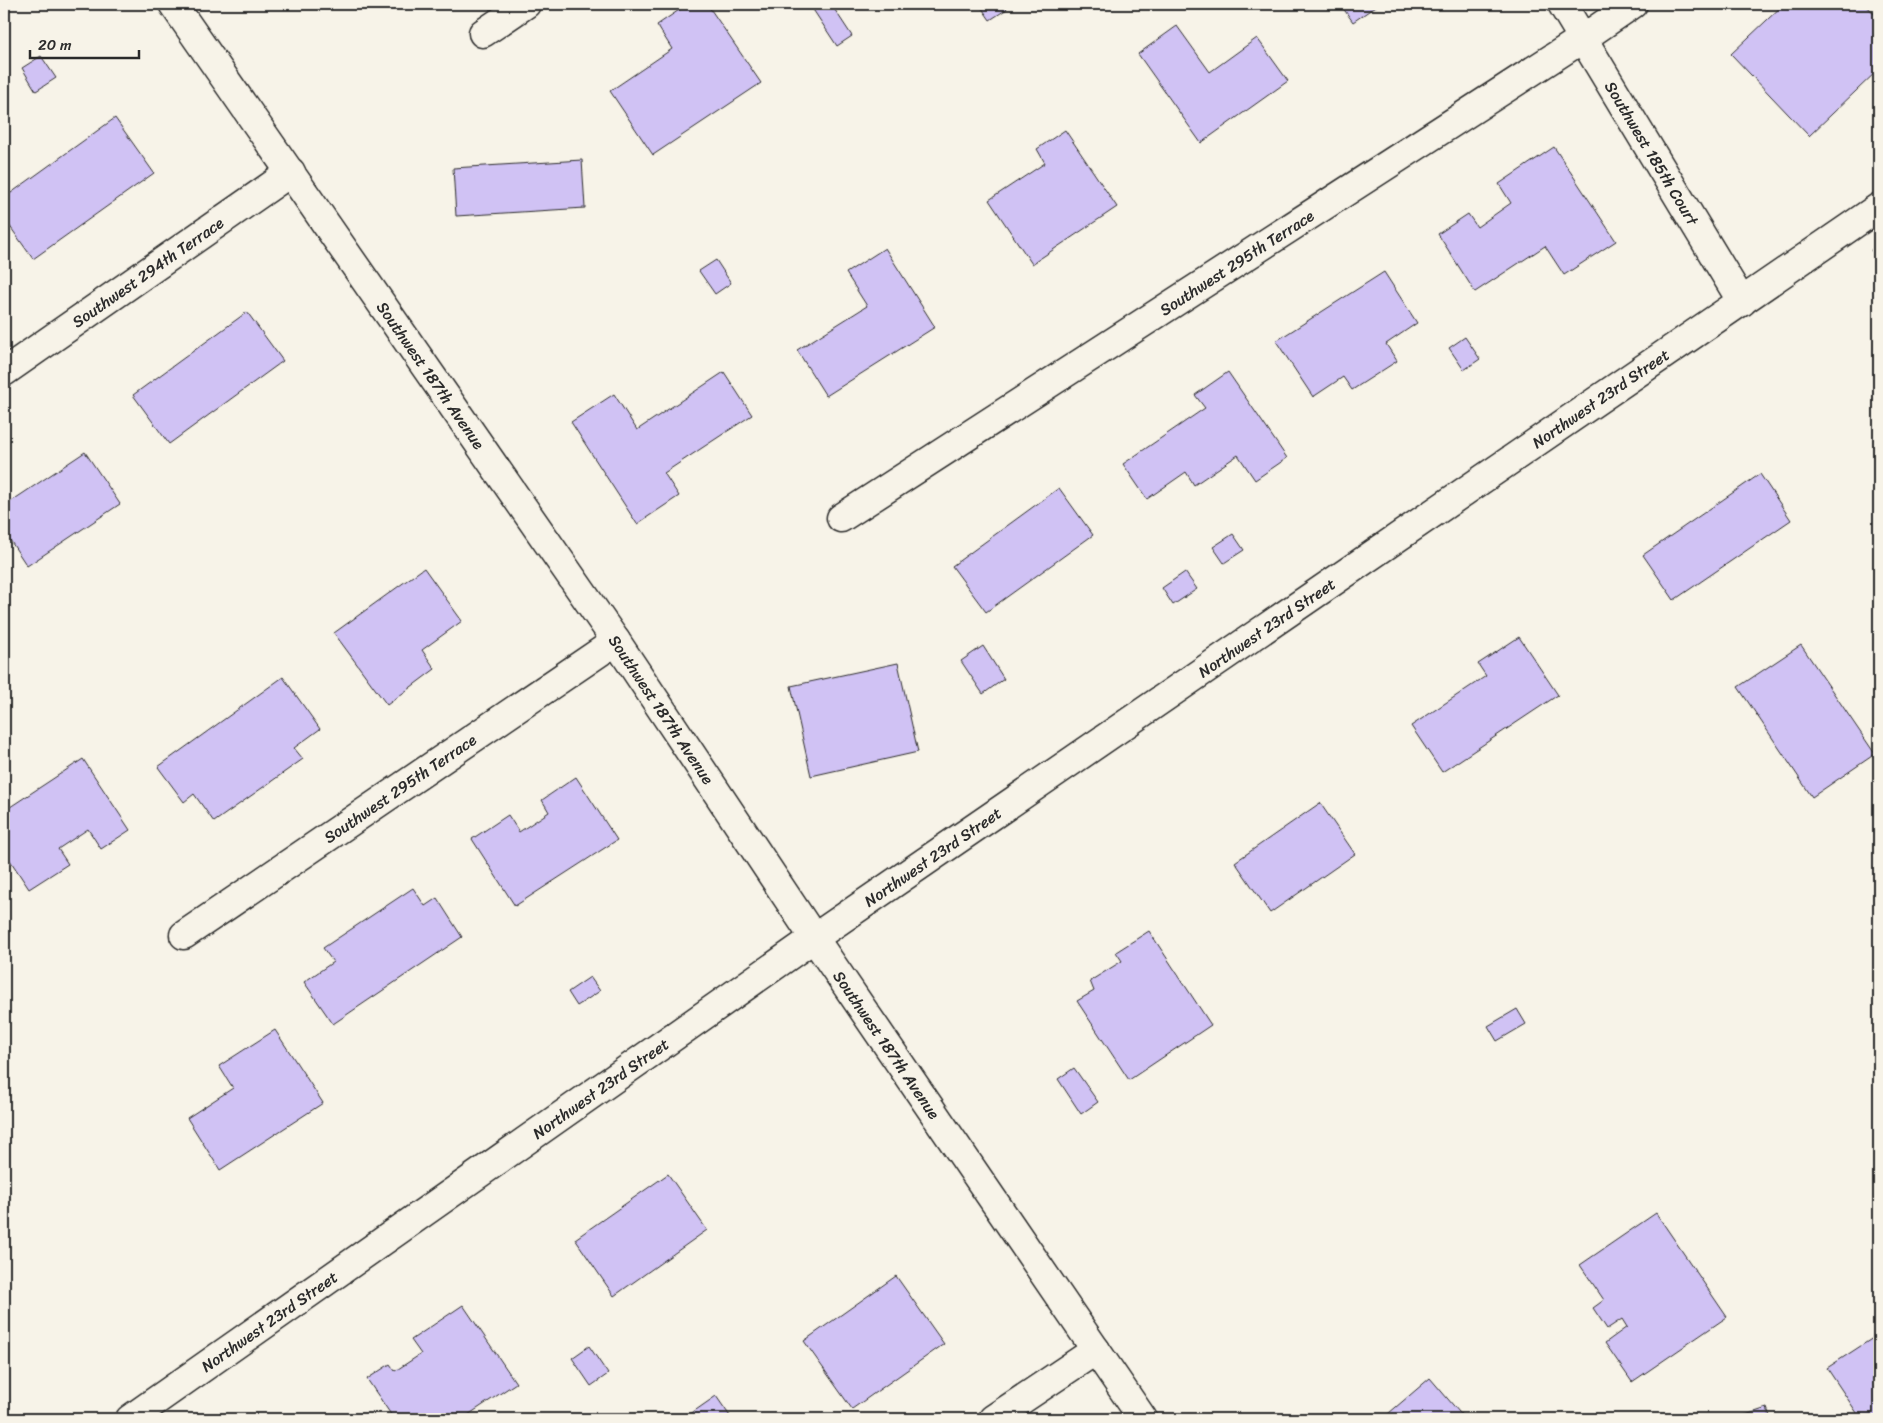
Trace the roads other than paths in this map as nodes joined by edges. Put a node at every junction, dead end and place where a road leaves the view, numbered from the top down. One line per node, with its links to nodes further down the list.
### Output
1 (173, 4): 7 (street, Southwest 187th Avenue)
2 (526, 4): 5 (street)
3 (1562, 4): 6 (street, Southwest 185th Court)
4 (1632, 4): 6 (street, Southwest 295th Terrace)
5 (483, 33)
6 (1582, 39): 9 (street, Southwest 185th Court); 11 (street, Southwest 295th Terrace)
7 (291, 172): 10 (street, Southwest 294th Terrace); 12 (street, Southwest 187th Avenue)
8 (1879, 207): 9 (street, Northwest 23rd Street)
9 (1742, 302): 14 (street, Northwest 23rd Street)
10 (4, 372)
11 (841, 518)
12 (616, 641): 13 (street, Southwest 295th Terrace); 14 (street, Southwest 187th Avenue)
13 (184, 935)
14 (814, 938): 15 (street, Southwest 187th Avenue); 16 (street, Northwest 23rd Street)
15 (1096, 1350): 17 (street); 18 (street, Southwest 187th Avenue)
16 (130, 1419)
17 (993, 1419)
18 (1143, 1419)

